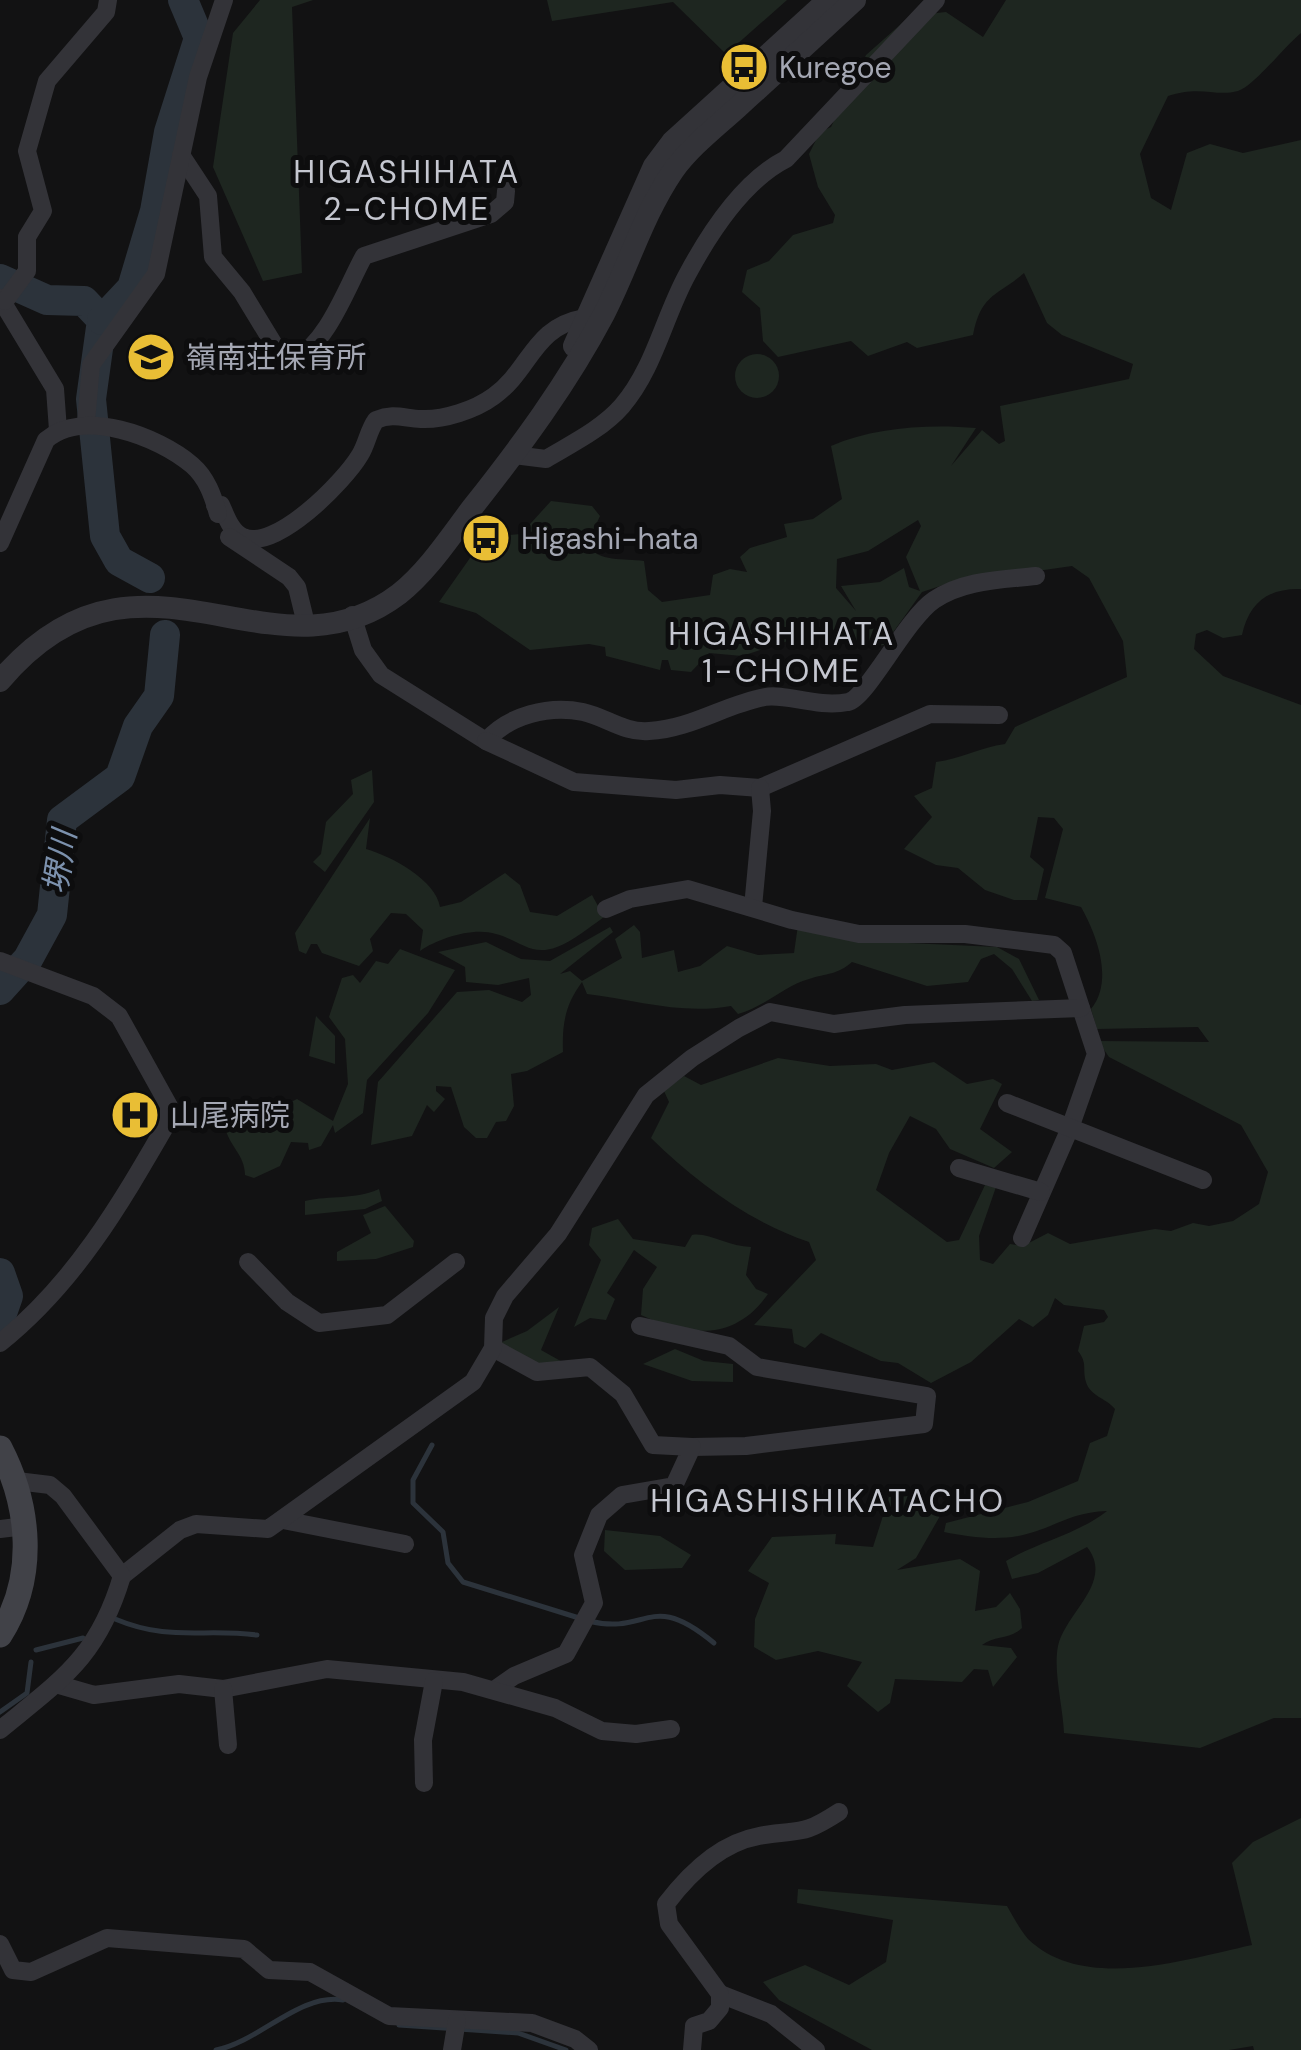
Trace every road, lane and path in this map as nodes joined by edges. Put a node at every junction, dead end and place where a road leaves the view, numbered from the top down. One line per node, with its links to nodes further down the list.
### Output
1 (108, 0): 8 (street)
2 (224, 0): 6 (street)
3 (828, 0): 9 (street)
4 (855, 0): 10 (street)
5 (936, 0): 13 (street)
6 (181, 155): 7 (street); 11 (street)
7 (506, 191)
8 (2, 299): 12 (street)
9 (584, 318): 10 (street); 14 (street)
10 (554, 401): 13 (street)
11 (86, 422): 12 (street); 14 (street)
12 (58, 430): 15 (street)
13 (514, 454): 17 (street)
14 (215, 505): 18 (street)
15 (0, 543)
16 (1036, 576): 21 (street)
17 (352, 616): 18 (street); 21 (street)
18 (306, 624): 19 (street)
19 (0, 682)
20 (999, 716): 22 (street)
21 (486, 741): 22 (street)
22 (760, 788): 23 (street)
23 (753, 907): 24 (street); 26 (street)
24 (606, 909)
25 (0, 961): 36 (street)
26 (1081, 1008): 28 (street); 37 (street)
27 (1007, 1103): 28 (street)
28 (1070, 1128): 30 (street); 31 (street)
29 (959, 1168): 31 (street)
30 (1203, 1180)
31 (1042, 1192): 32 (street)
32 (1022, 1238)
33 (248, 1262): 34 (street)
34 (456, 1262)
35 (640, 1326): 38 (street)
36 (0, 1343)
37 (493, 1348): 38 (street); 41 (street)
38 (692, 1447): 49 (street)
39 (0, 1448): 40 (main road)
40 (17, 1481): 42 (main road); 44 (street)
41 (283, 1520): 43 (street); 44 (street)
42 (13, 1528): 45 (main road)
43 (406, 1544)
44 (122, 1576): 47 (street)
45 (0, 1635)
46 (434, 1681): 48 (street); 49 (street); 53 (street)
47 (56, 1684): 48 (street); 51 (street)
48 (222, 1689): 52 (street)
49 (494, 1690): 50 (street)
50 (670, 1729)
51 (0, 1730)
52 (228, 1745)
53 (424, 1783)
54 (839, 1812): 56 (street)
55 (0, 1944): 57 (street)
56 (720, 1994): 60 (street); 61 (street)
57 (456, 2020): 58 (street); 59 (street)
58 (452, 2050)
59 (589, 2050)
60 (692, 2050)
61 (816, 2050)

